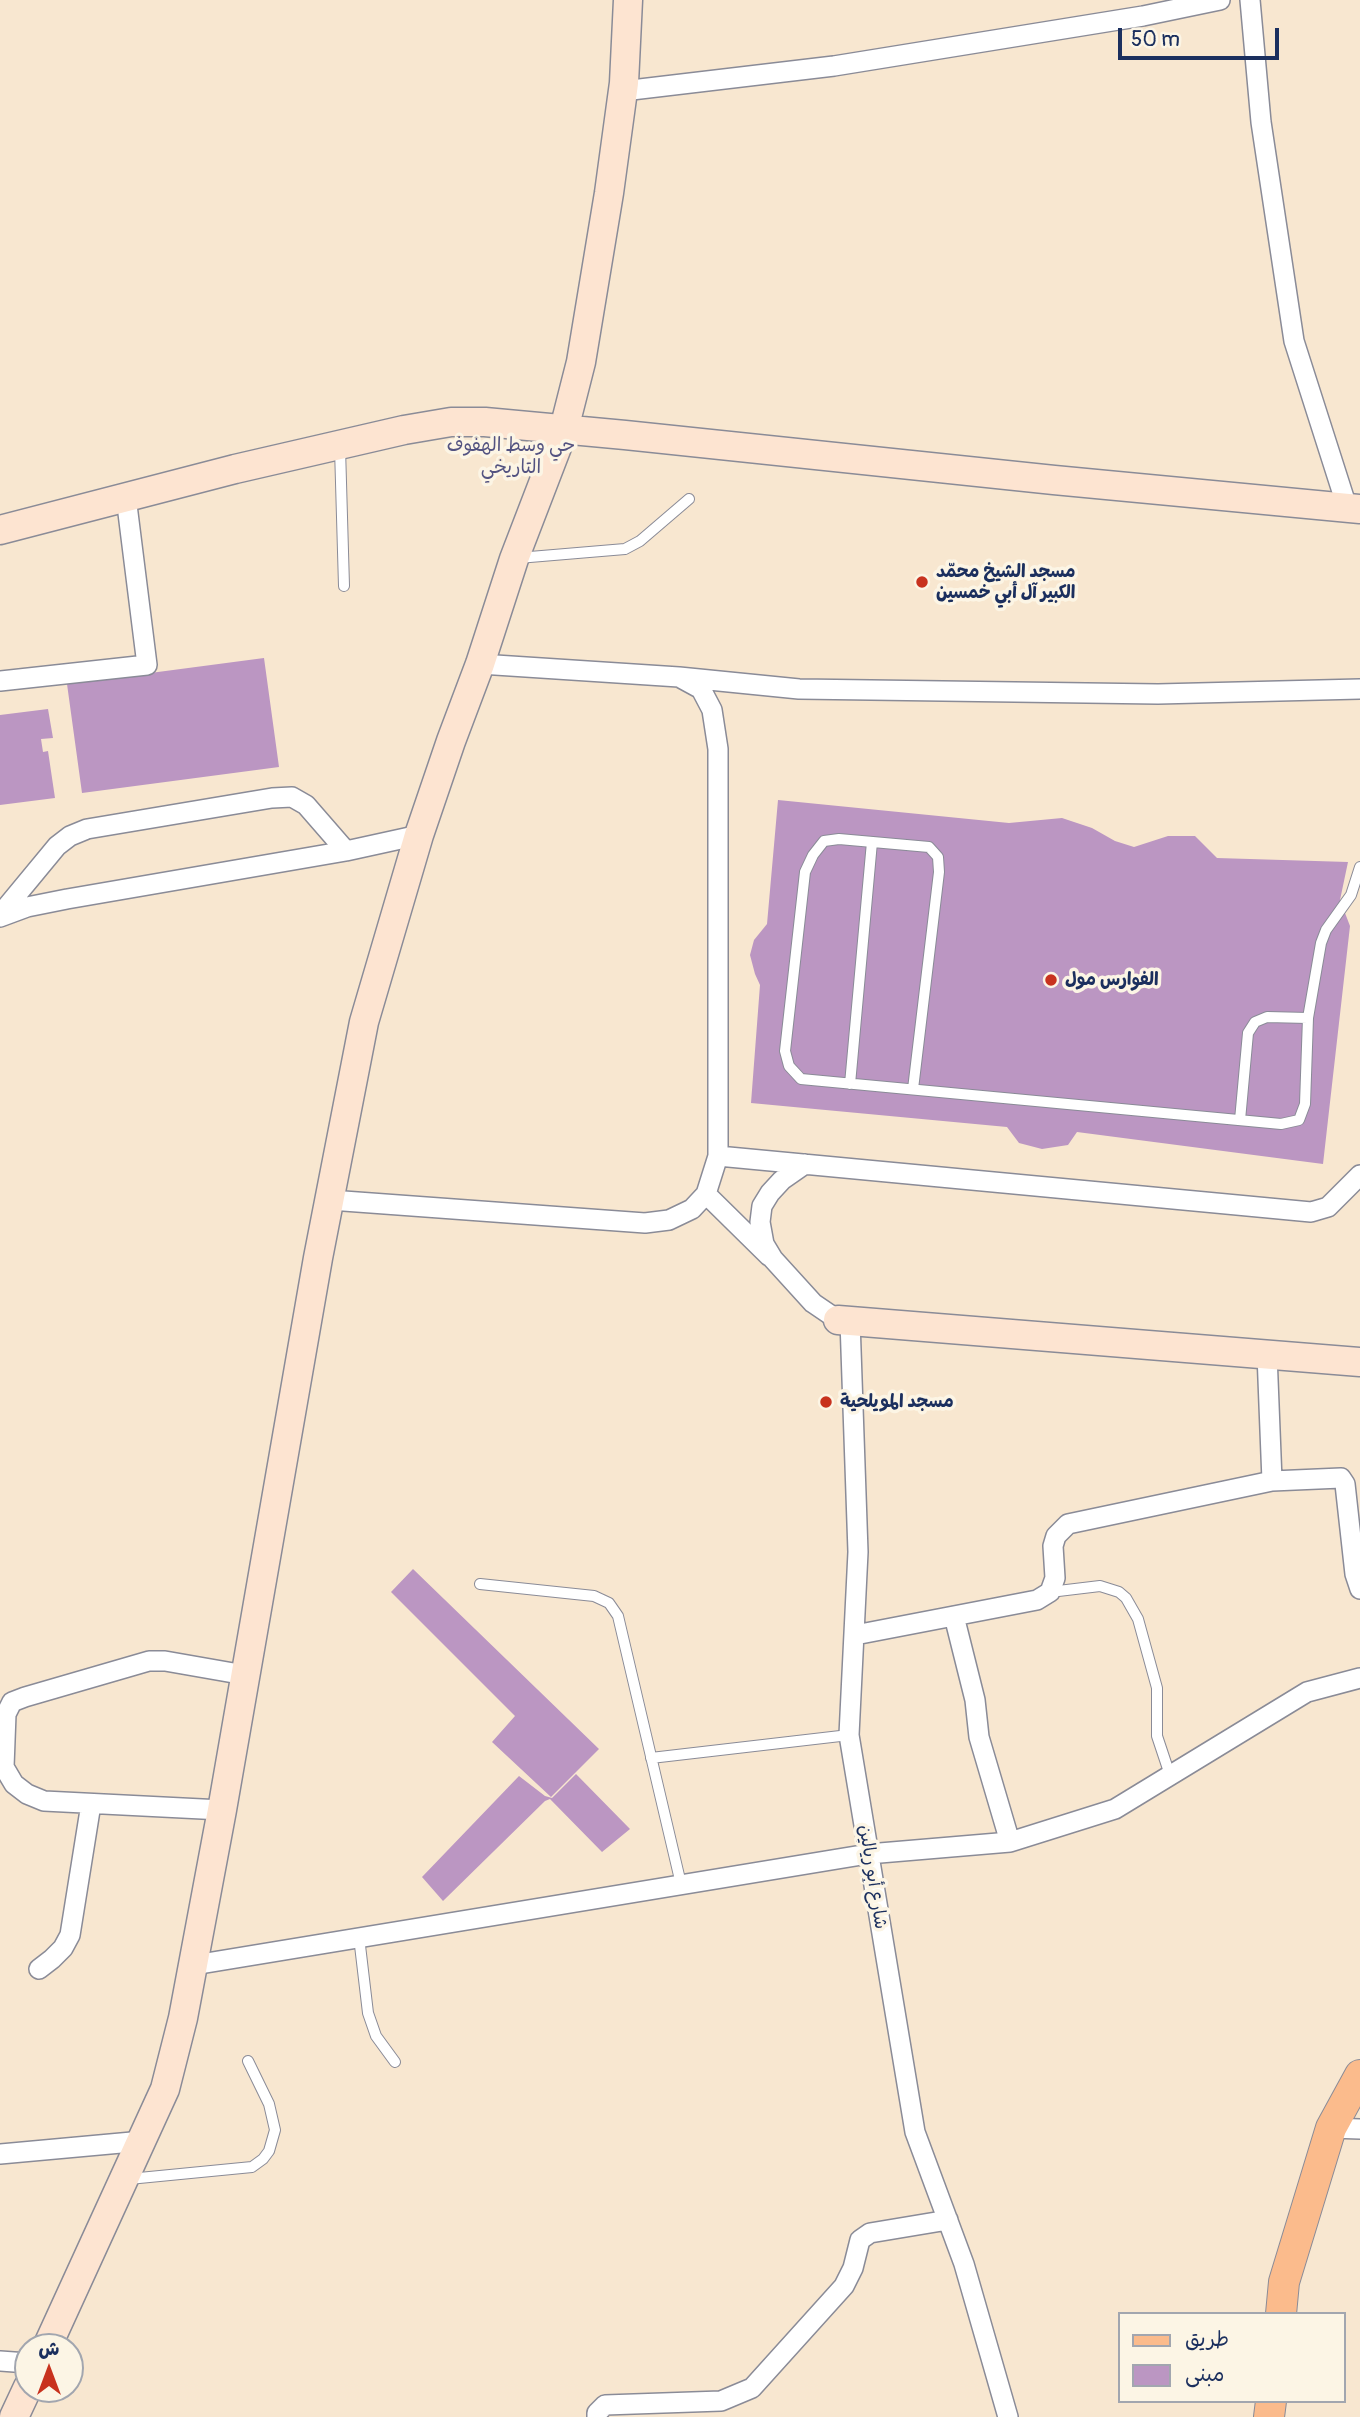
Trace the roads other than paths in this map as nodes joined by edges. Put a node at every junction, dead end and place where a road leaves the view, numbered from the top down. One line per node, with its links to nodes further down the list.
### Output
1 (628, 0): 4 (street)
2 (1220, 0): 4 (street)
3 (1251, 0): 9 (street)
4 (623, 91): 5 (street)
5 (564, 429): 6 (street); 9 (street); 11 (street)
6 (340, 444): 7 (street); 12 (lane)
7 (126, 497): 10 (street); 15 (street)
8 (689, 499): 11 (lane)
9 (1354, 508)
10 (0, 530)
11 (514, 559): 13 (street)
12 (345, 586)
13 (480, 664): 14 (street); 17 (street)
14 (679, 677): 16 (street); 26 (street)
15 (0, 681)
16 (1360, 689)
17 (419, 835): 19 (street); 30 (street)
18 (872, 842): 23 (lane); 23 (lane); 24 (lane)
19 (346, 851): 21 (street); 21 (street)
20 (1360, 867): 22 (lane)
21 (0, 916)
22 (1308, 1018): 25 (lane); 25 (lane)
23 (850, 1084): 24 (lane)
24 (913, 1089): 25 (lane)
25 (1240, 1120)
26 (718, 1156): 27 (street); 29 (street)
27 (805, 1164): 28 (street); 31 (street)
28 (1360, 1175)
29 (706, 1194): 30 (street); 31 (street)
30 (330, 1200): 41 (street)
31 (773, 1259): 32 (street)
32 (844, 1320): 33 (street); 40 (street, شارع أبو ريالين)
33 (1267, 1354): 34 (street); 35 (street)
34 (1360, 1362)
35 (1272, 1481): 37 (street); 38 (street)
36 (480, 1584): 44 (lane)
37 (1360, 1589)
38 (1050, 1592): 39 (street); 45 (lane)
39 (954, 1616): 40 (street); 48 (street)
40 (855, 1635): 43 (street, شارع أبو ريالين)
41 (245, 1675): 46 (street); 47 (street)
42 (1360, 1678): 45 (street)
43 (849, 1735): 44 (lane); 49 (street, شارع أبو ريالين)
44 (651, 1758): 50 (lane)
45 (1170, 1775): 48 (street)
46 (91, 1804): 47 (street); 53 (street)
47 (222, 1810): 52 (street)
48 (1010, 1842): 49 (street)
49 (868, 1854): 50 (street); 61 (street, شارع أبو ريالين)
50 (681, 1884): 51 (street)
51 (359, 1936): 52 (street); 55 (lane)
52 (194, 1965): 58 (street)
53 (39, 1969)
54 (248, 2061): 60 (lane)
55 (395, 2062)
56 (1360, 2074): 57 (main road)
57 (1345, 2128): 62 (main road)
58 (143, 2141): 59 (street); 60 (street)
59 (0, 2154)
60 (125, 2179): 63 (street)
61 (948, 2220): 64 (street); 66 (street, شارع أبو ريالين)
62 (1281, 2312)
63 (54, 2333)
64 (690, 2409): 65 (street)
65 (597, 2417)
66 (1008, 2417)

